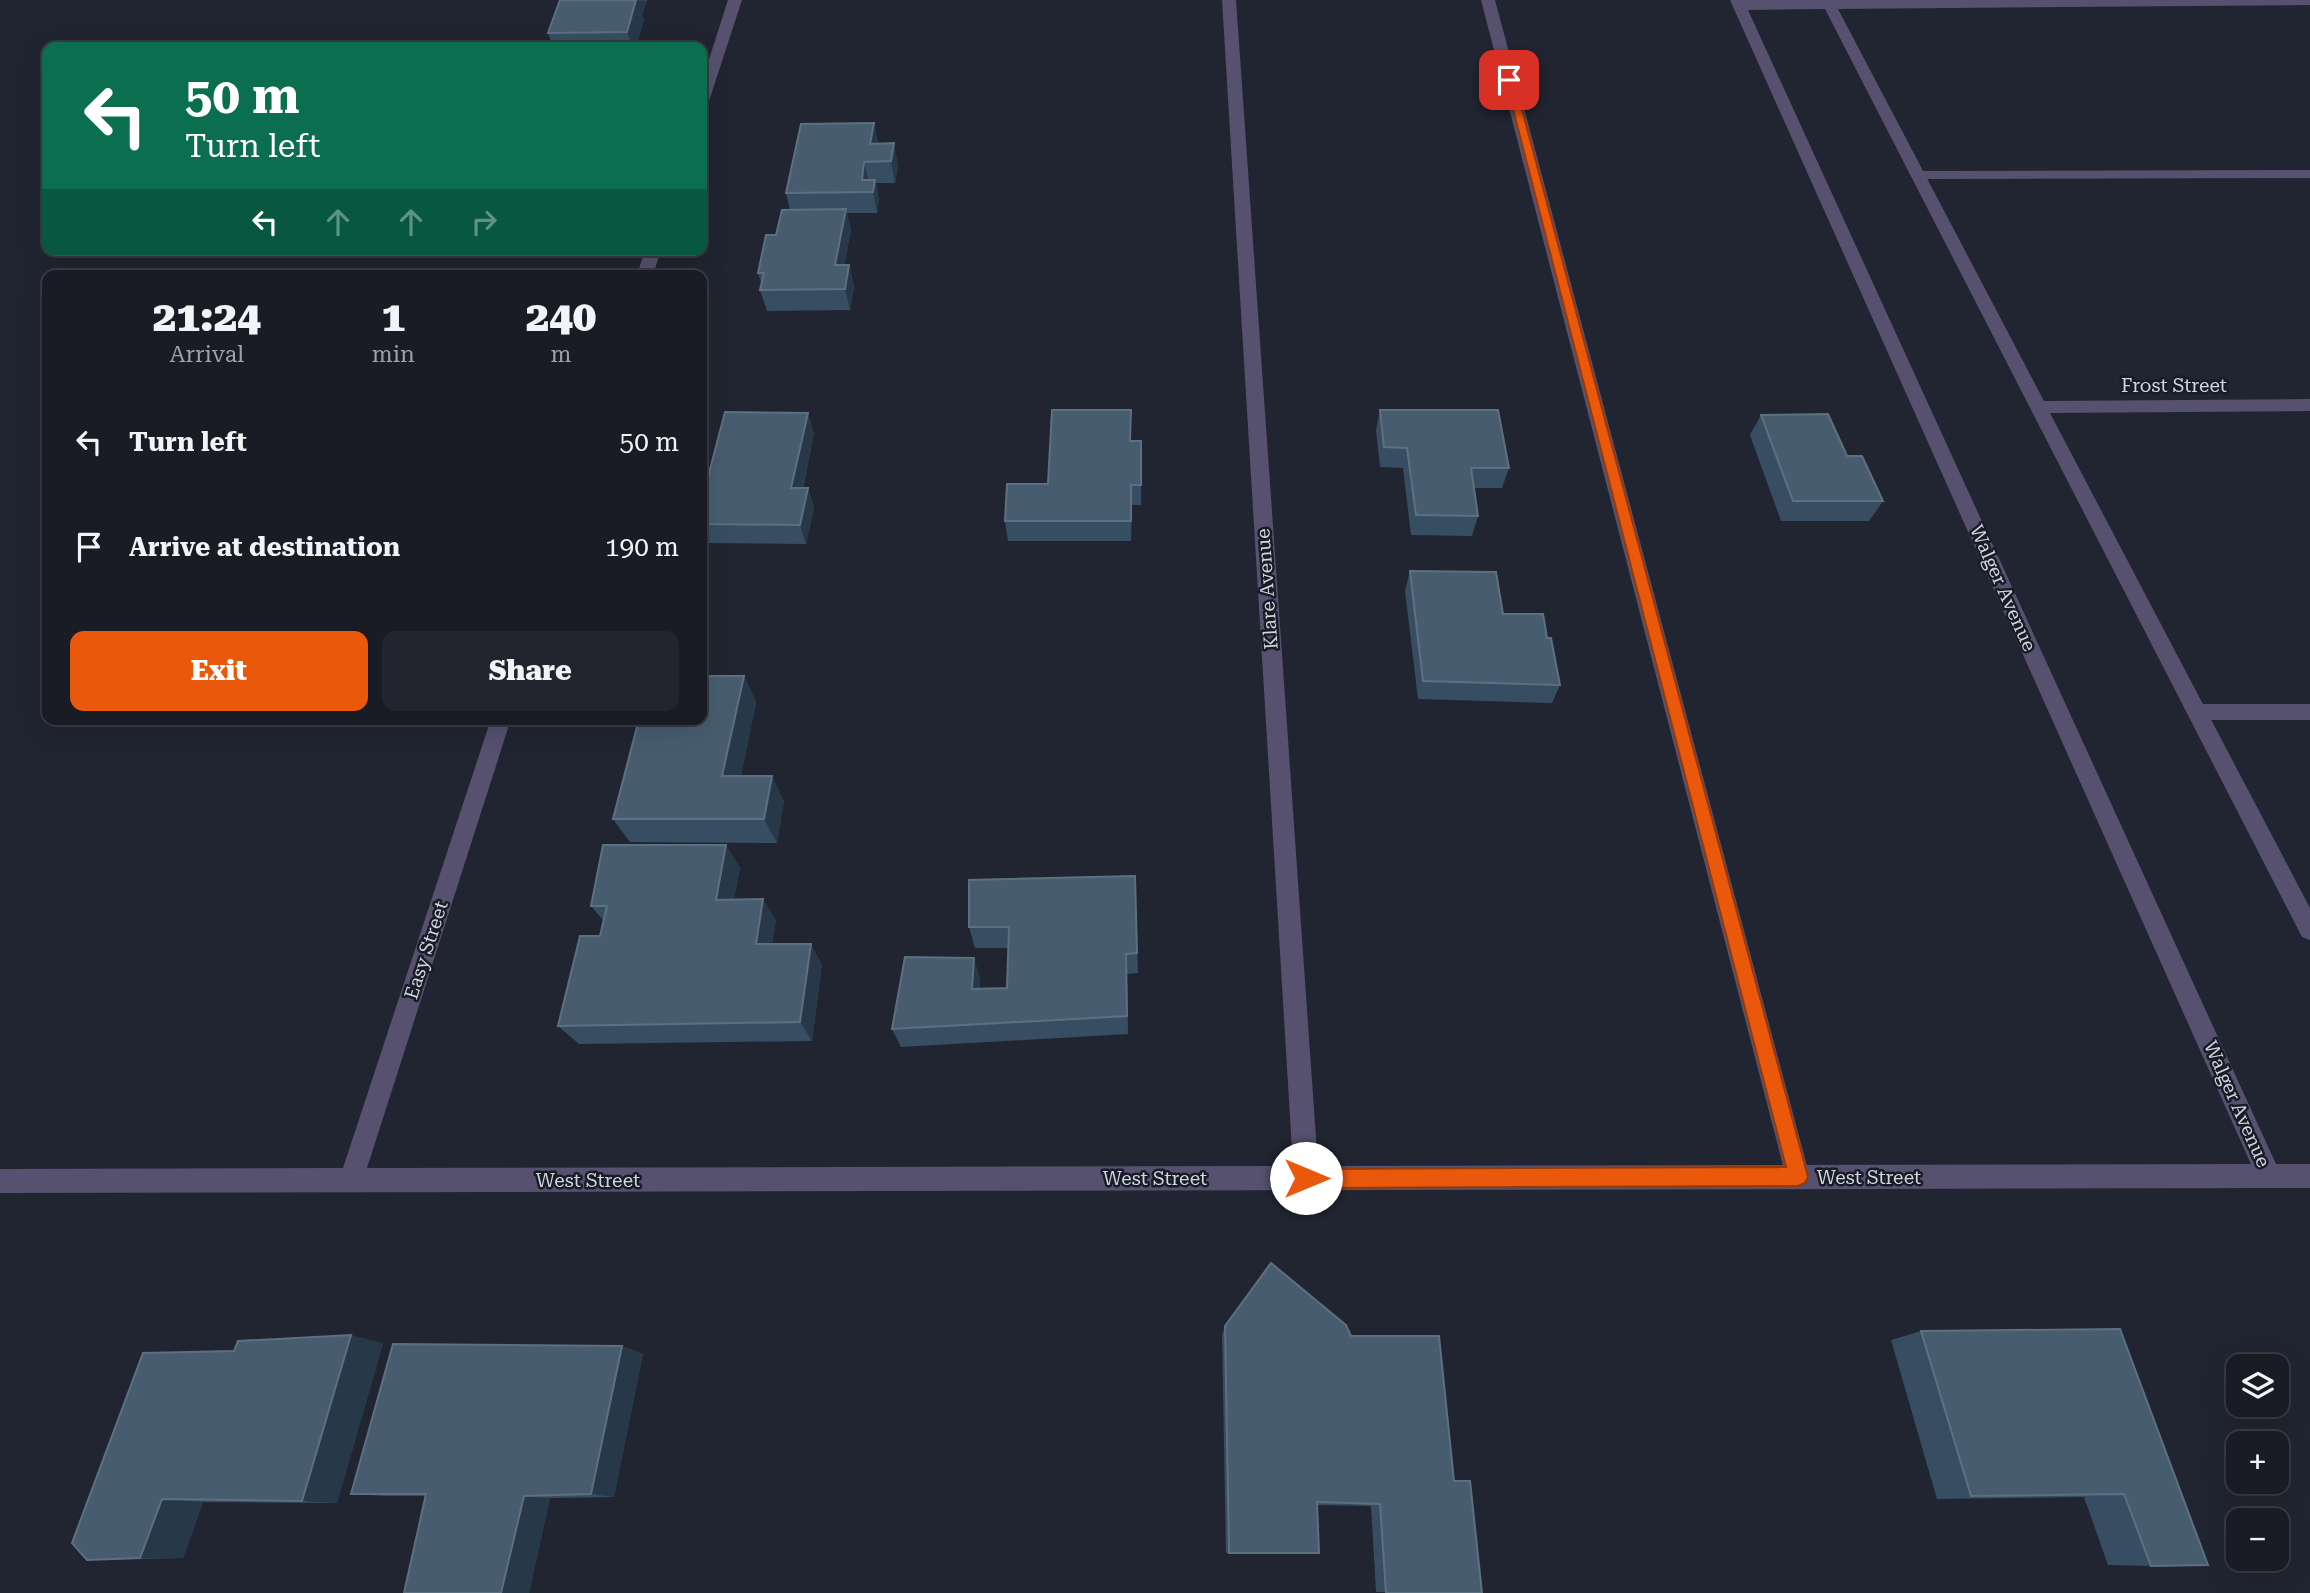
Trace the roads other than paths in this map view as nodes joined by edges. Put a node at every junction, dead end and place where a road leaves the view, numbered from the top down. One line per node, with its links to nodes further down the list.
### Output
1 (735, 0): 7 (street)
2 (1229, 0): 19 (street, Klare Avenue)
3 (1488, 0): 18 (street)
4 (2310, 1): 5 (street)
5 (1828, 2): 6 (street); 8 (street)
6 (1738, 3): 16 (street, Walger Avenue)
7 (707, 86)
8 (1918, 174): 9 (street); 11 (street)
9 (2310, 174)
10 (2310, 405): 11 (street, Frost Street)
11 (2038, 407): 12 (street)
12 (2197, 712): 13 (street); 15 (street)
13 (2310, 712)
14 (499, 725): 20 (street, Easy Street)
15 (2310, 930)
16 (2269, 1176): 17 (street, West Street); 18 (street, West Street)
17 (2310, 1176)
18 (1798, 1177): 19 (street, West Street)
19 (1306, 1178): 20 (street, West Street)
20 (351, 1180): 21 (street, West Street)
21 (0, 1181)

